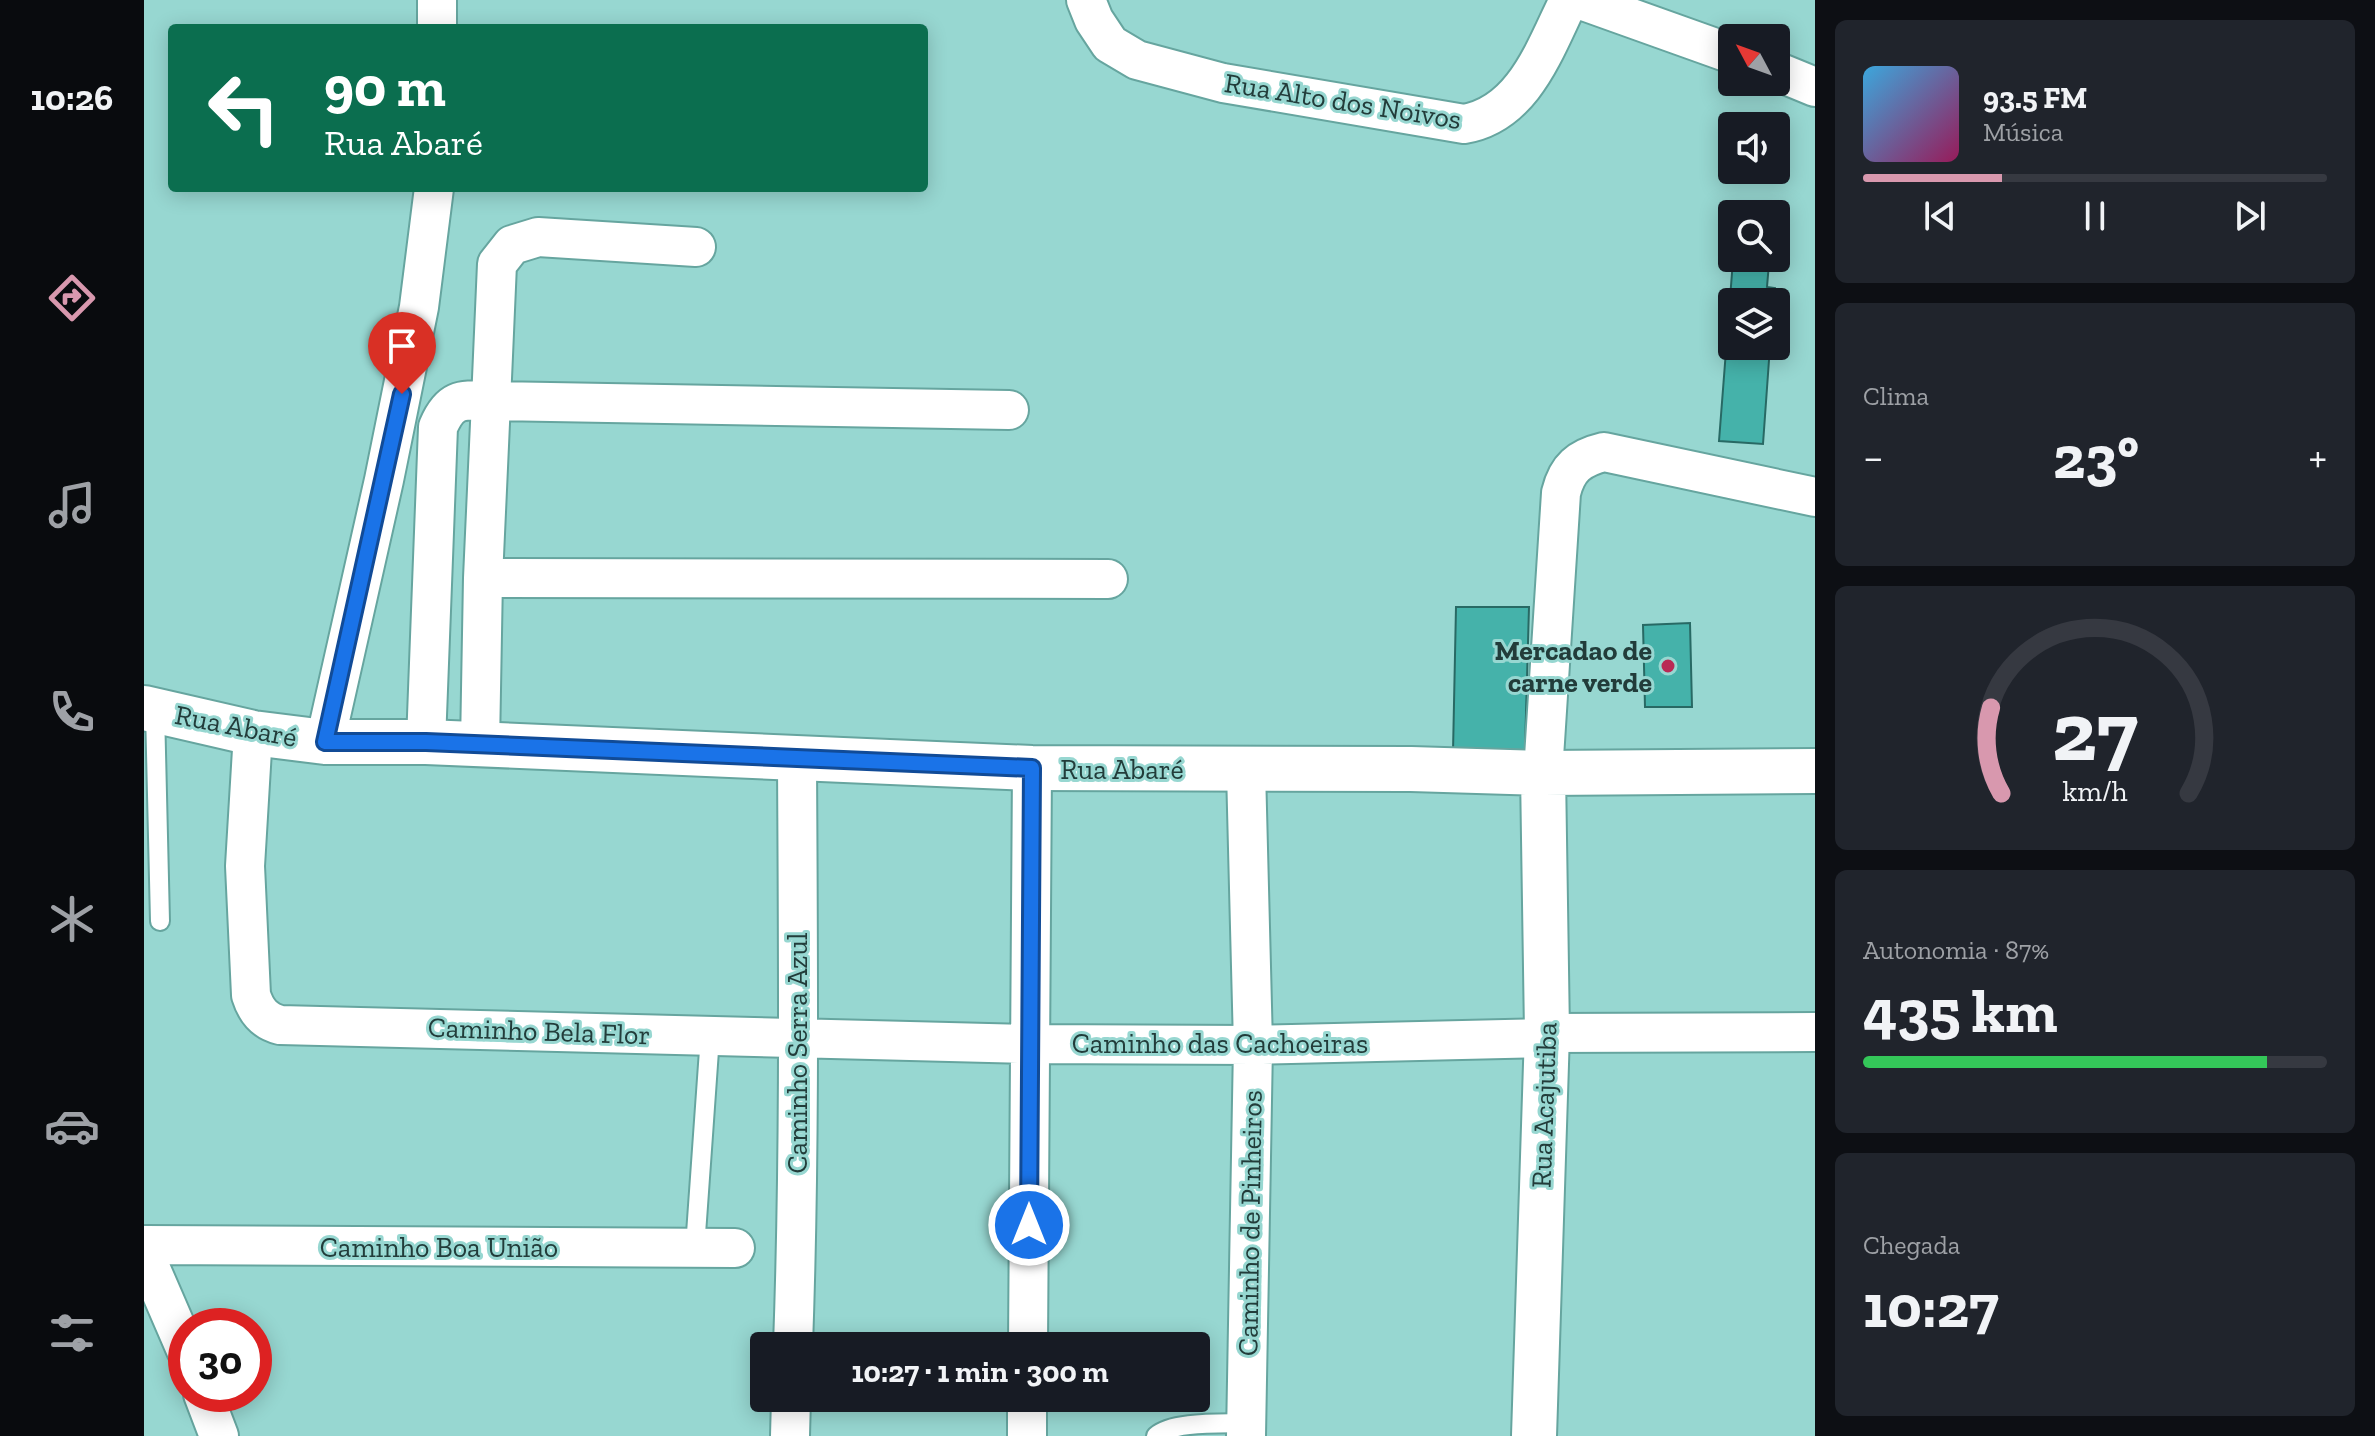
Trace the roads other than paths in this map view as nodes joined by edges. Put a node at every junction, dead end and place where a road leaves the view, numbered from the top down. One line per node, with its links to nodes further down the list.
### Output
1 (437, 0): 5 (street)
2 (1086, 0): 3 (street, Rua Alto dos Noivos)
3 (1569, 0)
4 (1581, 0): 6 (street)
5 (437, 24)
6 (1718, 49)
7 (1790, 77): 8 (street)
8 (1815, 87)
9 (433, 192): 18 (street)
10 (696, 247): 11 (street)
11 (491, 401): 12 (street); 14 (street); 19 (street)
12 (1009, 410)
13 (1815, 497): 25 (street)
14 (483, 578): 15 (street); 20 (street)
15 (1108, 579)
16 (150, 709): 17 (street, Rua Abaré); 26 (lane)
17 (253, 733): 18 (street, Rua Abaré); 29 (street, Caminho Bela Flor)
18 (325, 742): 19 (street, Rua Abaré)
19 (426, 742): 20 (street, Rua Abaré)
20 (480, 745): 21 (street, Rua Abaré)
21 (797, 760): 22 (street, Rua Abaré); 30 (street, Caminho Serra Azul)
22 (1032, 768): 23 (street, Rua Abaré); 31 (street)
23 (1246, 770): 25 (street, Rua Abaré); 32 (street, Caminho de Pinheiros)
24 (1815, 771): 25 (street, Rua Abaré)
25 (1543, 773): 28 (street, Rua Acajutiba)
26 (160, 921)
27 (1815, 1032): 28 (street, Caminho das Cachoeiras)
28 (1547, 1035): 32 (street, Caminho das Cachoeiras); 48 (street, Rua Acajutiba)
29 (710, 1036): 30 (street, Caminho Bela Flor); 34 (lane)
30 (798, 1038): 31 (street, Caminho das Cachoeiras); 38 (street, Caminho Serra Azul)
31 (1030, 1044): 32 (street, Caminho das Cachoeiras); 39 (street)
32 (1253, 1045): 43 (street, Caminho de Pinheiros)
33 (144, 1245): 34 (street, Caminho Boa União)
34 (695, 1248): 35 (street, Caminho Boa União)
35 (735, 1248)
36 (144, 1253): 37 (street)
37 (168, 1308)
38 (794, 1332)
39 (1028, 1332)
40 (210, 1412): 44 (street)
41 (791, 1412): 45 (street)
42 (1027, 1412): 46 (street)
43 (1246, 1430): 47 (lane)
44 (219, 1436)
45 (790, 1436)
46 (1027, 1436)
47 (1156, 1436)
48 (1534, 1436)

